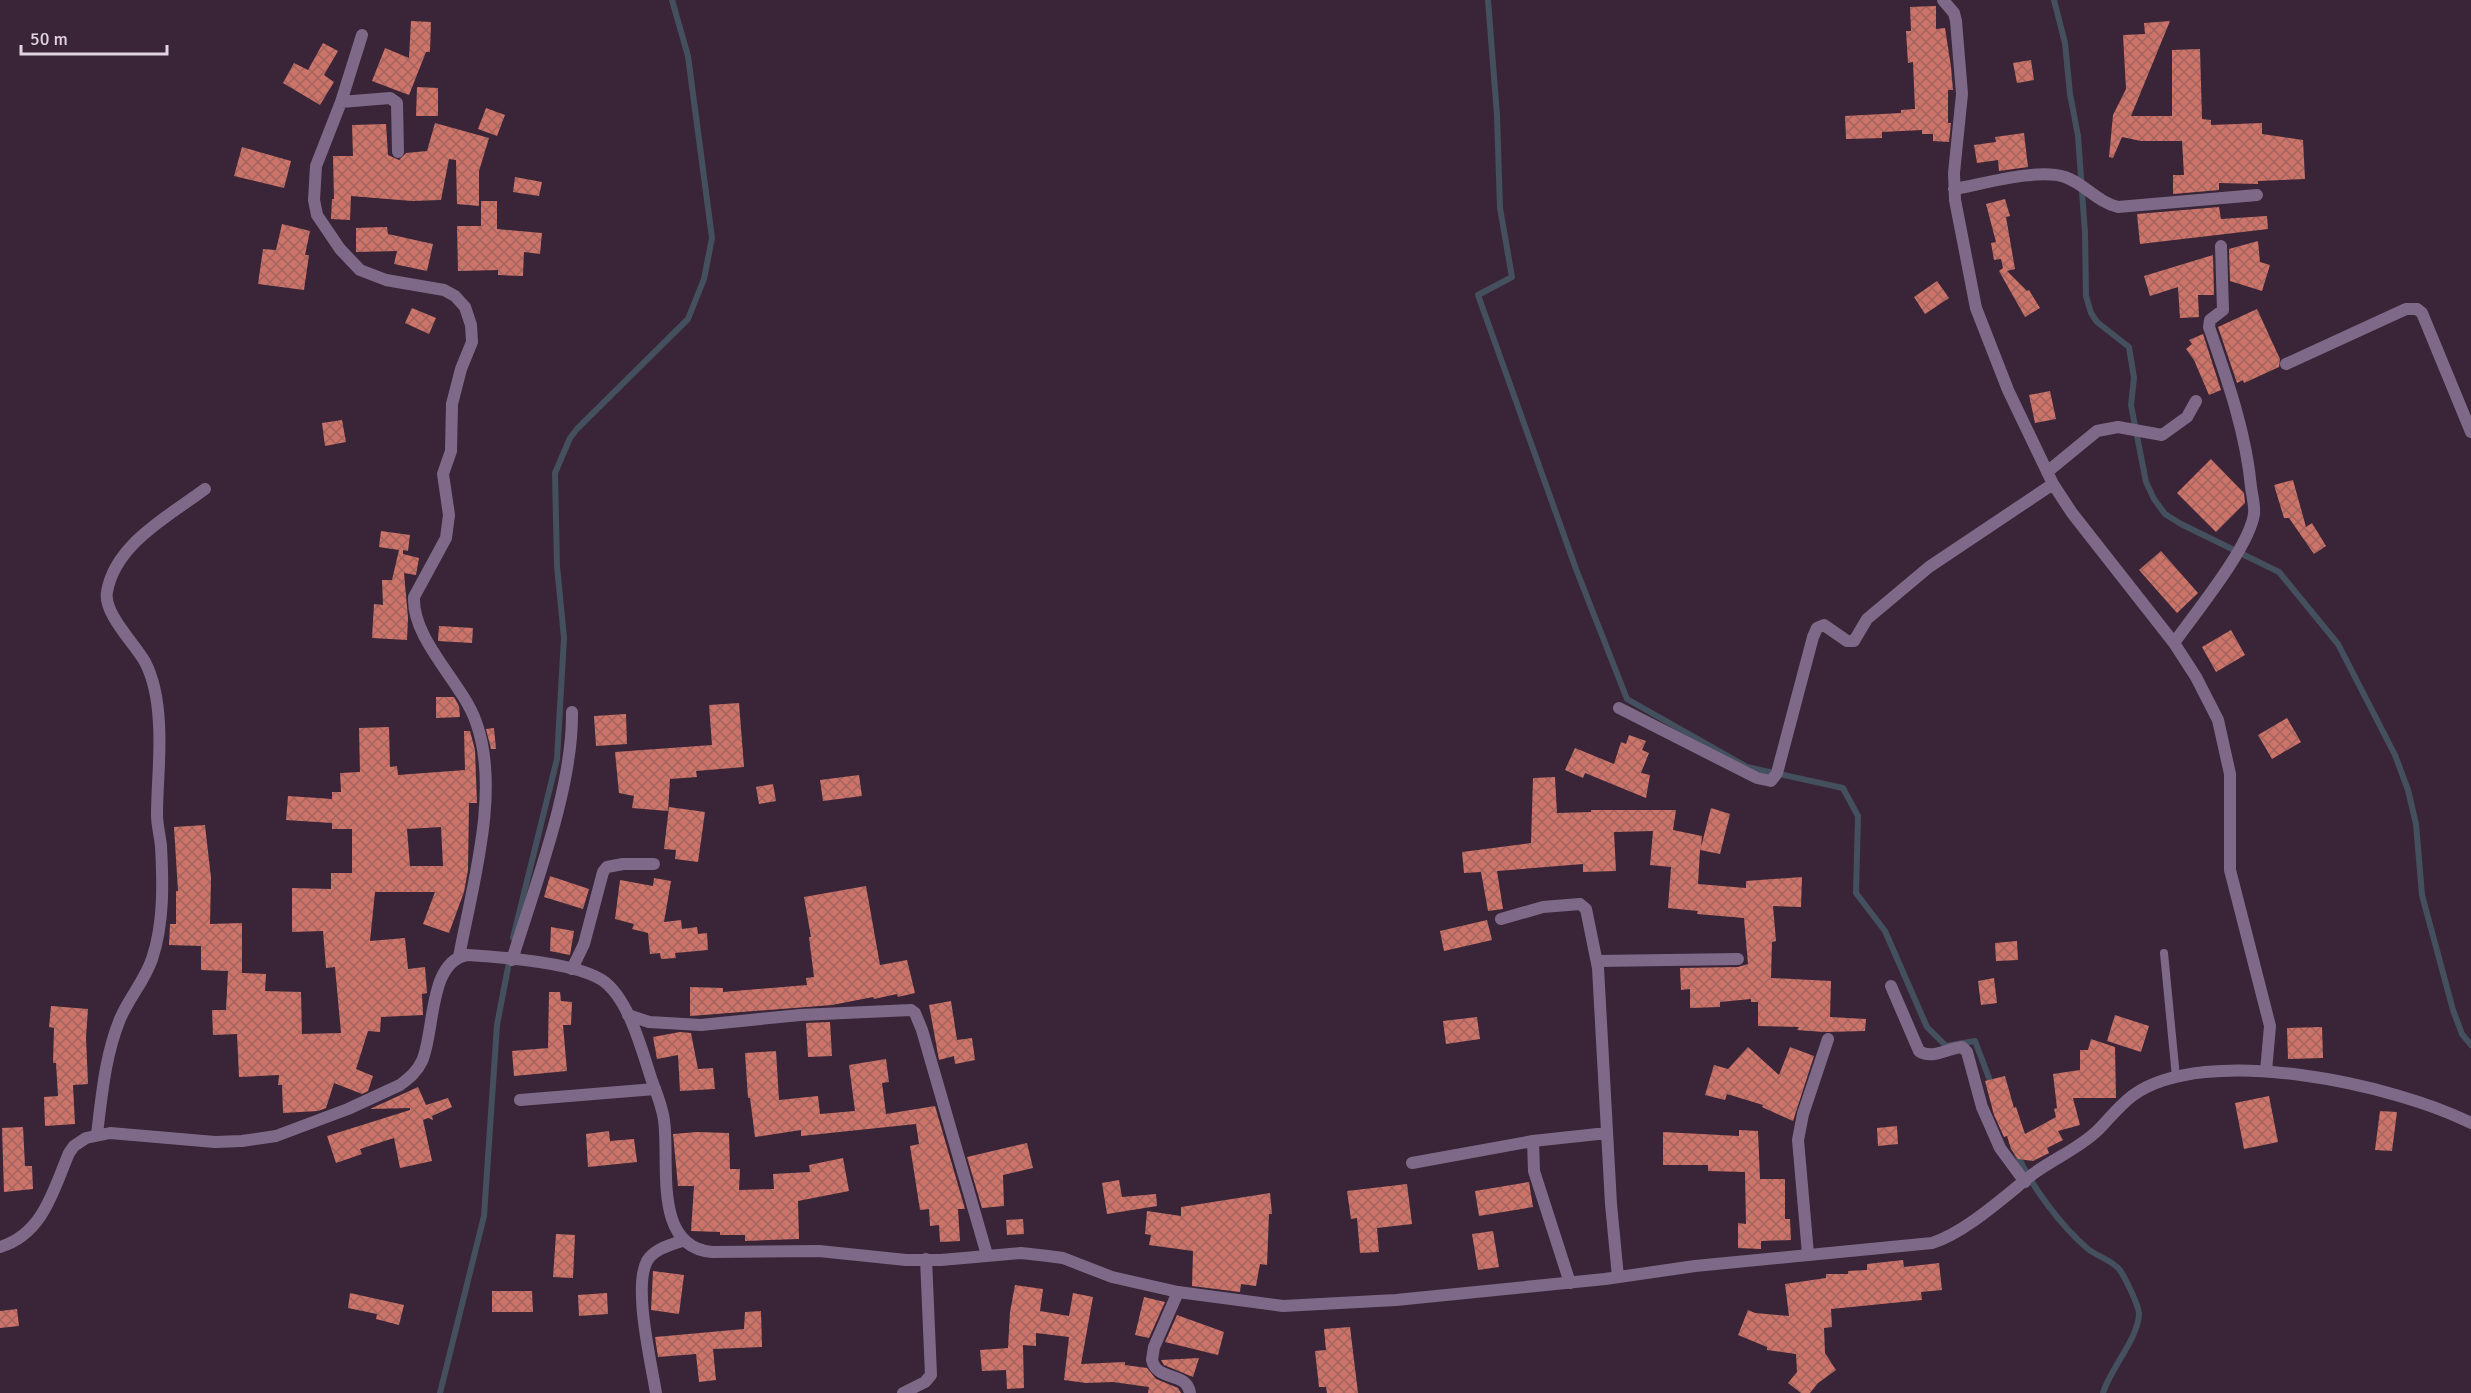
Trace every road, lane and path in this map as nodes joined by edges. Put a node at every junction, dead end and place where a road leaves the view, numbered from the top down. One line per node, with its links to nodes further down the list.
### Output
1 (1943, 0): 5 (street)
2 (362, 35): 3 (street)
3 (341, 102): 4 (street); 20 (street)
4 (398, 152)
5 (1954, 189): 6 (street); 11 (street)
6 (2257, 195)
7 (2221, 246): 14 (street)
8 (2286, 364): 10 (street)
9 (2196, 401): 11 (street)
10 (2471, 432)
11 (2047, 472): 12 (street)
12 (2053, 484): 14 (street); 15 (street)
13 (205, 489): 34 (street)
14 (2174, 643): 28 (street)
15 (1619, 708)
16 (572, 712): 22 (street)
17 (654, 864): 24 (street)
18 (1501, 919): 23 (street)
19 (2163, 953): 29 (lane)
20 (459, 957): 22 (street); 34 (street)
21 (1738, 959): 23 (street)
22 (512, 960): 24 (street)
23 (1597, 961): 33 (street)
24 (573, 969): 26 (street)
25 (1891, 986): 37 (street)
26 (628, 1015): 30 (street); 41 (street)
27 (1828, 1039): 40 (street)
28 (2266, 1071): 29 (street); 32 (street)
29 (2176, 1077): 37 (street)
30 (655, 1089): 31 (street); 38 (street)
31 (520, 1100)
32 (2471, 1123)
33 (1607, 1132): 35 (street); 43 (street)
34 (97, 1134): 39 (street)
35 (1533, 1141): 36 (street); 44 (street)
36 (1412, 1162)
37 (2028, 1179): 40 (street)
38 (682, 1240): 42 (street); 46 (street)
39 (0, 1247)
40 (1808, 1254): 43 (street)
41 (987, 1256): 42 (street); 45 (street)
42 (926, 1259): 47 (street)
43 (1618, 1277): 44 (street)
44 (1570, 1283): 45 (street)
45 (1178, 1293): 48 (street)
46 (656, 1393)
47 (903, 1393)
48 (1190, 1393)

